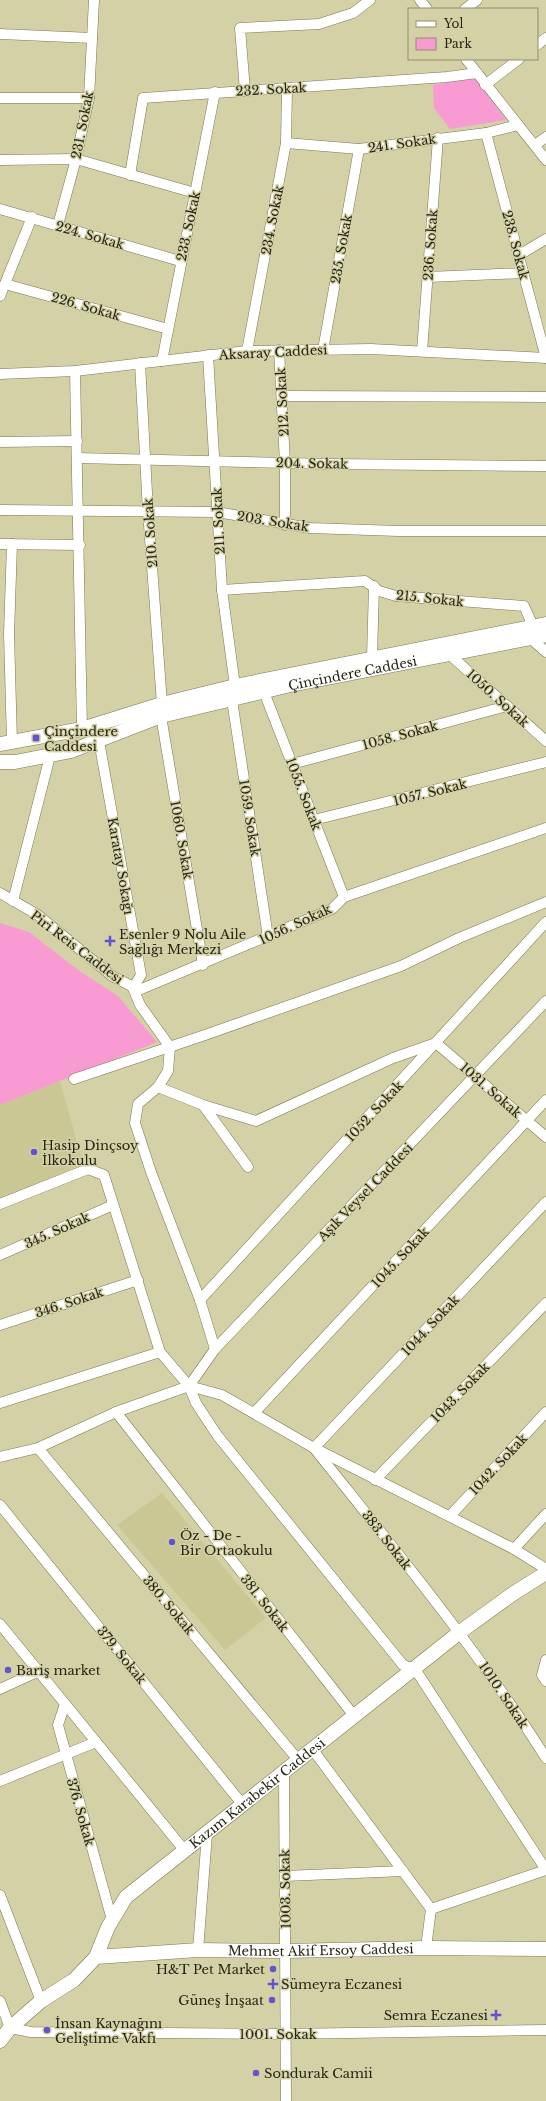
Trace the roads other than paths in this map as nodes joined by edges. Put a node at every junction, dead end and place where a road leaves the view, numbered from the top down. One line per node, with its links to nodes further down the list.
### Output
1 (94, 0): 8 (street, 231. Sokak)
2 (370, 0): 16 (street)
3 (420, 0): 5 (street)
4 (477, 0): 6 (street)
5 (426, 8)
6 (466, 8)
7 (0, 34): 8 (street)
8 (92, 38): 19 (street, 231. Sokak)
9 (546, 38): 10 (street)
10 (538, 44)
11 (467, 60): 13 (street)
12 (518, 60): 14 (street)
13 (477, 72): 14 (street); 15 (street, 232. Sokak)
14 (486, 85): 20 (street)
15 (287, 89): 16 (street, 232. Sokak); 24 (street, 234. Sokak)
16 (244, 91): 17 (street, 232. Sokak)
17 (215, 92): 30 (street, 232. Sokak); 31 (street, 233. Sokak)
18 (0, 98): 19 (street)
19 (89, 98): 27 (street, 231. Sokak)
20 (518, 126): 21 (street, 241. Sokak); 25 (street)
21 (486, 132): 23 (street, 241. Sokak); 36 (street, 238. Sokak)
22 (546, 137): 25 (street)
23 (438, 138): 26 (street, 241. Sokak); 39 (street, 236. Sokak)
24 (286, 143): 26 (street, 241. Sokak); 45 (street, 234. Sokak)
25 (535, 145): 29 (street)
26 (359, 149): 44 (street, 235. Sokak)
27 (76, 159): 28 (street); 30 (street); 34 (street, 231. Sokak)
28 (0, 160)
29 (546, 160)
30 (130, 175): 31 (street)
31 (195, 193): 37 (street, 233. Sokak)
32 (0, 209): 33 (street, 224. Sokak)
33 (32, 217): 34 (street, 224. Sokak); 40 (street)
34 (58, 225): 37 (street, 224. Sokak)
35 (545, 240): 36 (street)
36 (519, 255): 38 (street, 238. Sokak)
37 (180, 261): 42 (street, 233. Sokak)
38 (524, 273): 39 (street); 48 (street, 238. Sokak)
39 (428, 277): 46 (street, 236. Sokak)
40 (5, 284): 41 (street); 42 (street, 226. Sokak)
41 (0, 296)
42 (168, 329): 49 (street, 233. Sokak)
43 (279, 350): 44 (street, Aksaray Caddesi); 45 (street, Aksaray Caddesi); 53 (street, 212. Sokak)
44 (323, 350): 46 (street, Aksaray Caddesi)
45 (247, 351): 47 (street, Aksaray Caddesi)
46 (422, 351): 48 (street, Aksaray Caddesi)
47 (208, 355): 49 (street, Aksaray Caddesi); 59 (street, 211. Sokak)
48 (546, 358)
49 (162, 360): 50 (street, Aksaray Caddesi)
50 (140, 363): 51 (street, Aksaray Caddesi); 58 (street, 210. Sokak)
51 (75, 371): 52 (street, Aksaray Caddesi); 55 (street)
52 (0, 374)
53 (282, 396): 54 (street); 60 (street, 212. Sokak)
54 (546, 397)
55 (77, 441): 56 (street); 57 (street)
56 (0, 442)
57 (77, 458): 58 (street, 204. Sokak); 64 (street)
58 (145, 460): 59 (street, 204. Sokak); 63 (street, 210. Sokak)
59 (214, 461): 60 (street, 204. Sokak); 65 (street, 211. Sokak)
60 (285, 463): 61 (street, 204. Sokak); 66 (street, 212. Sokak)
61 (546, 466)
62 (0, 510): 64 (street, 203. Sokak)
63 (148, 511): 64 (street, 203. Sokak); 65 (street, 203. Sokak); 82 (street, 210. Sokak)
64 (79, 512): 70 (street)
65 (217, 512): 66 (street, 203. Sokak); 72 (street, 211. Sokak)
66 (285, 525): 67 (street, 203. Sokak)
67 (546, 531)
68 (0, 544): 69 (street)
69 (12, 544): 70 (street); 86 (street)
70 (80, 545): 83 (street)
71 (374, 586): 72 (street, 215. Sokak); 73 (street, 215. Sokak); 77 (street)
72 (222, 590): 78 (street, 211. Sokak)
73 (536, 630): 74 (main road, Çinçindere Caddesi); 75 (street); 76 (main road, Çinçindere Caddesi); 77 (main road, Çinçindere Caddesi)
74 (546, 635)
75 (546, 652)
76 (449, 654): 79 (main road, Çinçindere Caddesi); 81 (street, 1050. Sokak)
77 (372, 658): 78 (main road, Çinçindere Caddesi)
78 (235, 686): 80 (main road); 82 (main road, Çinçindere Caddesi)
79 (264, 692): 80 (main road, Çinçindere Caddesi); 90 (street, 1055. Sokak)
80 (232, 700): 82 (main road, Çinçindere Caddesi); 98 (street, 1059. Sokak)
81 (507, 706): 85 (street, 1050. Sokak); 90 (street, 1058. Sokak)
82 (162, 710): 83 (main road, Çinçindere Caddesi); 84 (main road, Çinçindere Caddesi); 99 (street, 1060. Sokak)
83 (82, 729): 86 (main road, Çinçindere Caddesi)
84 (99, 741): 87 (main road, Çinçindere Caddesi); 100 (street, Karatay Sokağı)
85 (546, 741)
86 (6, 743)
87 (50, 756): 88 (main road, Çinçindere Caddesi); 95 (street)
88 (0, 762)
89 (546, 762): 91 (street, 1057. Sokak)
90 (292, 764): 91 (street, 1055. Sokak)
91 (314, 820): 94 (street, 1055. Sokak)
92 (546, 828): 94 (street, 1056. Sokak)
93 (0, 893): 95 (street, Piri Reis Caddesi)
94 (344, 897): 98 (street, 1056. Sokak)
95 (13, 901): 100 (street, Piri Reis Caddesi)
96 (546, 902): 103 (street)
97 (546, 922): 102 (street, 1052. Sokak)
98 (268, 937): 99 (street, 1056. Sokak)
99 (203, 965): 100 (street, 1056. Sokak)
100 (133, 988): 103 (street)
101 (546, 1001): 104 (street, Aşık Veysel Caddesi)
102 (436, 1043): 104 (street, 1031. Sokak); 108 (street); 117 (street, 1052. Sokak)
103 (170, 1047): 105 (street); 106 (street)
104 (476, 1076): 109 (street, 1031. Sokak); 120 (street, Aşık Veysel Caddesi)
105 (74, 1078)
106 (158, 1087): 108 (street); 117 (street)
107 (546, 1100): 109 (street, 1045. Sokak)
108 (204, 1105): 111 (street)
109 (527, 1120): 110 (street, 1031. Sokak); 126 (street, 1045. Sokak)
110 (546, 1137)
111 (248, 1167)
112 (546, 1202): 128 (street, 1044. Sokak)
113 (0, 1204): 114 (street)
114 (113, 1205): 115 (street, 345. Sokak); 116 (street)
115 (0, 1255)
116 (138, 1280): 119 (street, 346. Sokak); 121 (street)
117 (200, 1300): 120 (street)
118 (546, 1304): 130 (street, 1043. Sokak)
119 (0, 1325)
120 (215, 1349): 122 (street, Aşık Veysel Caddesi)
121 (160, 1352): 122 (street); 123 (street)
122 (188, 1386): 124 (street); 126 (street); 140 (street)
123 (0, 1403)
124 (116, 1412): 127 (street); 145 (street, 381. Sokak)
125 (546, 1412): 133 (street, 1042. Sokak)
126 (254, 1413): 128 (street)
127 (38, 1448): 129 (street); 150 (street, 380. Sokak)
128 (314, 1448): 130 (street); 138 (street, 383. Sokak)
129 (0, 1457)
130 (375, 1480): 133 (street)
131 (0, 1506): 153 (street, 379. Sokak)
132 (546, 1514): 134 (street)
133 (450, 1516): 134 (street)
134 (514, 1548): 135 (street)
135 (546, 1569)
136 (546, 1572): 138 (main road, Kazım Karabekir Caddesi)
137 (0, 1624): 141 (street)
138 (460, 1632): 140 (main road, Kazım Karabekir Caddesi); 149 (street, 1010. Sokak)
139 (546, 1660): 142 (street)
140 (415, 1670): 145 (main road, Kazım Karabekir Caddesi); 156 (street)
141 (39, 1671): 143 (street); 144 (street)
142 (546, 1681)
143 (0, 1689)
144 (65, 1704): 146 (street); 148 (street, 376. Sokak)
145 (355, 1717): 147 (main road, Kazım Karabekir Caddesi)
146 (96, 1742): 148 (street); 155 (street)
147 (313, 1750): 150 (main road, Kazım Karabekir Caddesi); 157 (street)
148 (66, 1756): 152 (street); 161 (street, 376. Sokak)
149 (546, 1758)
150 (299, 1761): 151 (main road, Kazım Karabekir Caddesi)
151 (284, 1773): 153 (main road, Kazım Karabekir Caddesi); 158 (street, 1003. Sokak)
152 (0, 1781)
153 (243, 1805): 154 (main road, Kazım Karabekir Caddesi)
154 (207, 1834): 155 (main road, Kazım Karabekir Caddesi); 164 (street)
155 (185, 1851): 161 (main road, Kazım Karabekir Caddesi)
156 (546, 1870): 160 (street)
157 (403, 1872): 158 (street); 160 (street)
158 (285, 1876): 165 (street, 1003. Sokak)
159 (0, 1895): 167 (street)
160 (431, 1909): 162 (street)
161 (112, 1920): 166 (main road, Kazım Karabekir Caddesi)
162 (426, 1948): 163 (main road, Mehmet Akif Ersoy Caddesi); 165 (main road, Mehmet Akif Ersoy Caddesi)
163 (546, 1949)
164 (198, 1950): 165 (main road, Mehmet Akif Ersoy Caddesi); 166 (main road, Mehmet Akif Ersoy Caddesi)
165 (285, 1951): 171 (street, 1003. Sokak)
166 (96, 1958): 167 (main road, Kazım Karabekir Caddesi)
167 (42, 2000): 169 (main road, Kazım Karabekir Caddesi)
168 (0, 2001): 169 (street)
169 (10, 2028): 171 (street, 1001. Sokak); 172 (main road, Kazım Karabekir Caddesi)
170 (546, 2030): 171 (street, 1001. Sokak)
171 (285, 2034): 173 (street, 1003. Sokak)
172 (0, 2041)
173 (286, 2101)

